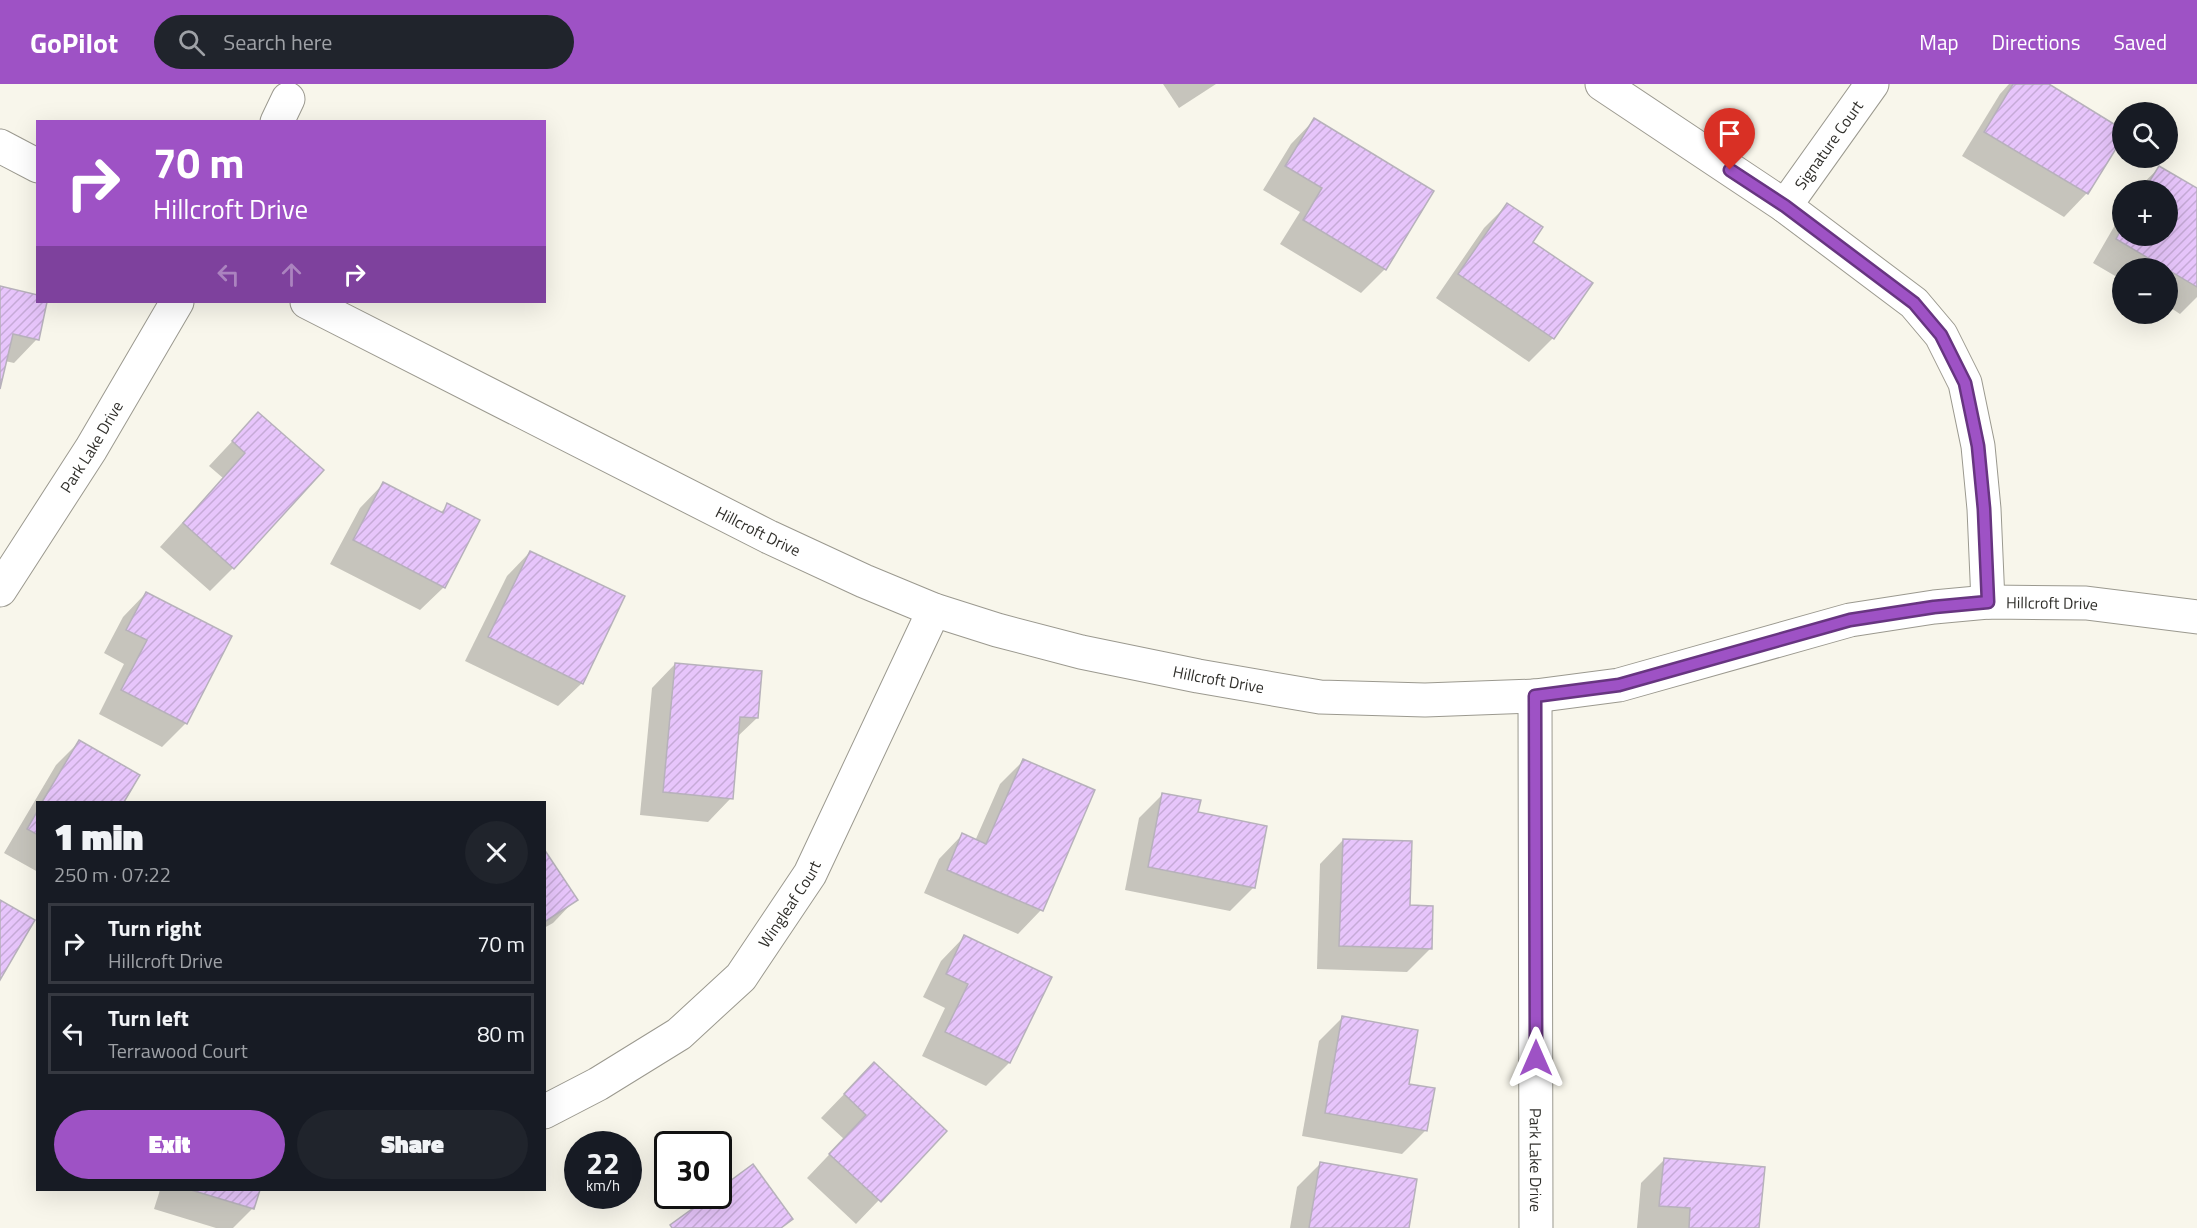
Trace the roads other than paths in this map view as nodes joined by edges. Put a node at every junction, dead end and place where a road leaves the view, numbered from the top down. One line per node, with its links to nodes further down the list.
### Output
1 (1602, 84): 5 (street)
2 (1872, 84): 5 (street, Signature Court)
3 (0, 146): 4 (street)
4 (36, 165)
5 (1785, 206): 9 (street)
6 (176, 303): 8 (street, Park Lake Drive)
7 (309, 303): 10 (street, Hillcroft Drive)
8 (0, 590)
9 (1988, 602): 11 (street, Hillcroft Drive); 12 (street, Hillcroft Drive)
10 (934, 610): 12 (street, Hillcroft Drive); 13 (street, Wingleaf Court)
11 (2197, 617)
12 (1535, 696): 14 (street, Park Lake Drive)
13 (546, 1111)
14 (1536, 1228)

